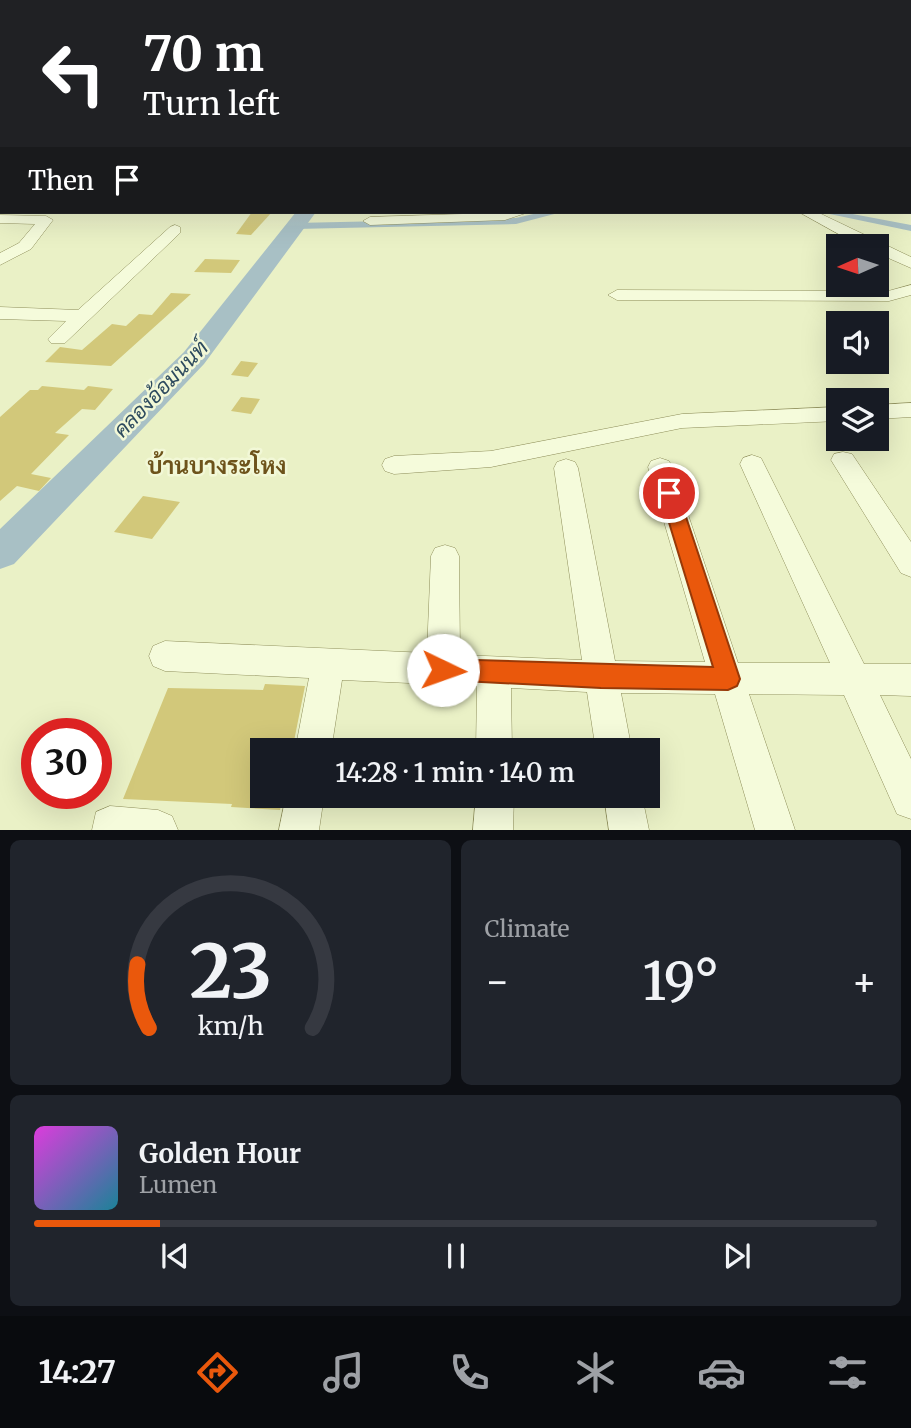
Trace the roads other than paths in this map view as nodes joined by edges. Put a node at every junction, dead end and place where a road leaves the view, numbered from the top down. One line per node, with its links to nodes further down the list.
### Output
1 (514, 214): 4 (street)
2 (810, 214): 6 (street)
3 (0, 219): 8 (street)
4 (370, 221)
5 (175, 230): 13 (street)
6 (850, 234)
7 (889, 253): 9 (street)
8 (0, 260)
9 (911, 263)
10 (911, 290): 11 (street)
11 (617, 295)
12 (0, 313): 13 (street)
13 (79, 316): 14 (street)
14 (58, 339)
15 (911, 410): 16 (street)
16 (889, 411)
17 (826, 415): 20 (street)
18 (843, 460): 24 (street)
19 (752, 464): 31 (street)
20 (394, 465)
21 (660, 467): 30 (street)
22 (566, 468): 29 (street)
23 (444, 556): 27 (street)
24 (911, 565)
25 (165, 656): 26 (street)
26 (328, 664): 27 (street); 33 (street)
27 (443, 670): 28 (street)
28 (494, 672): 29 (street); 34 (street)
29 (601, 677): 30 (street); 35 (street)
30 (728, 679): 31 (street); 45 (street)
31 (854, 680): 32 (street); 36 (street)
32 (911, 680)
33 (315, 738)
34 (494, 738)
35 (612, 738)
36 (911, 800)
37 (303, 808): 42 (street)
38 (494, 808): 43 (street)
39 (625, 808): 44 (street)
40 (110, 826): 41 (street)
41 (158, 830)
42 (299, 830)
43 (493, 830)
44 (629, 830)
45 (775, 830)

